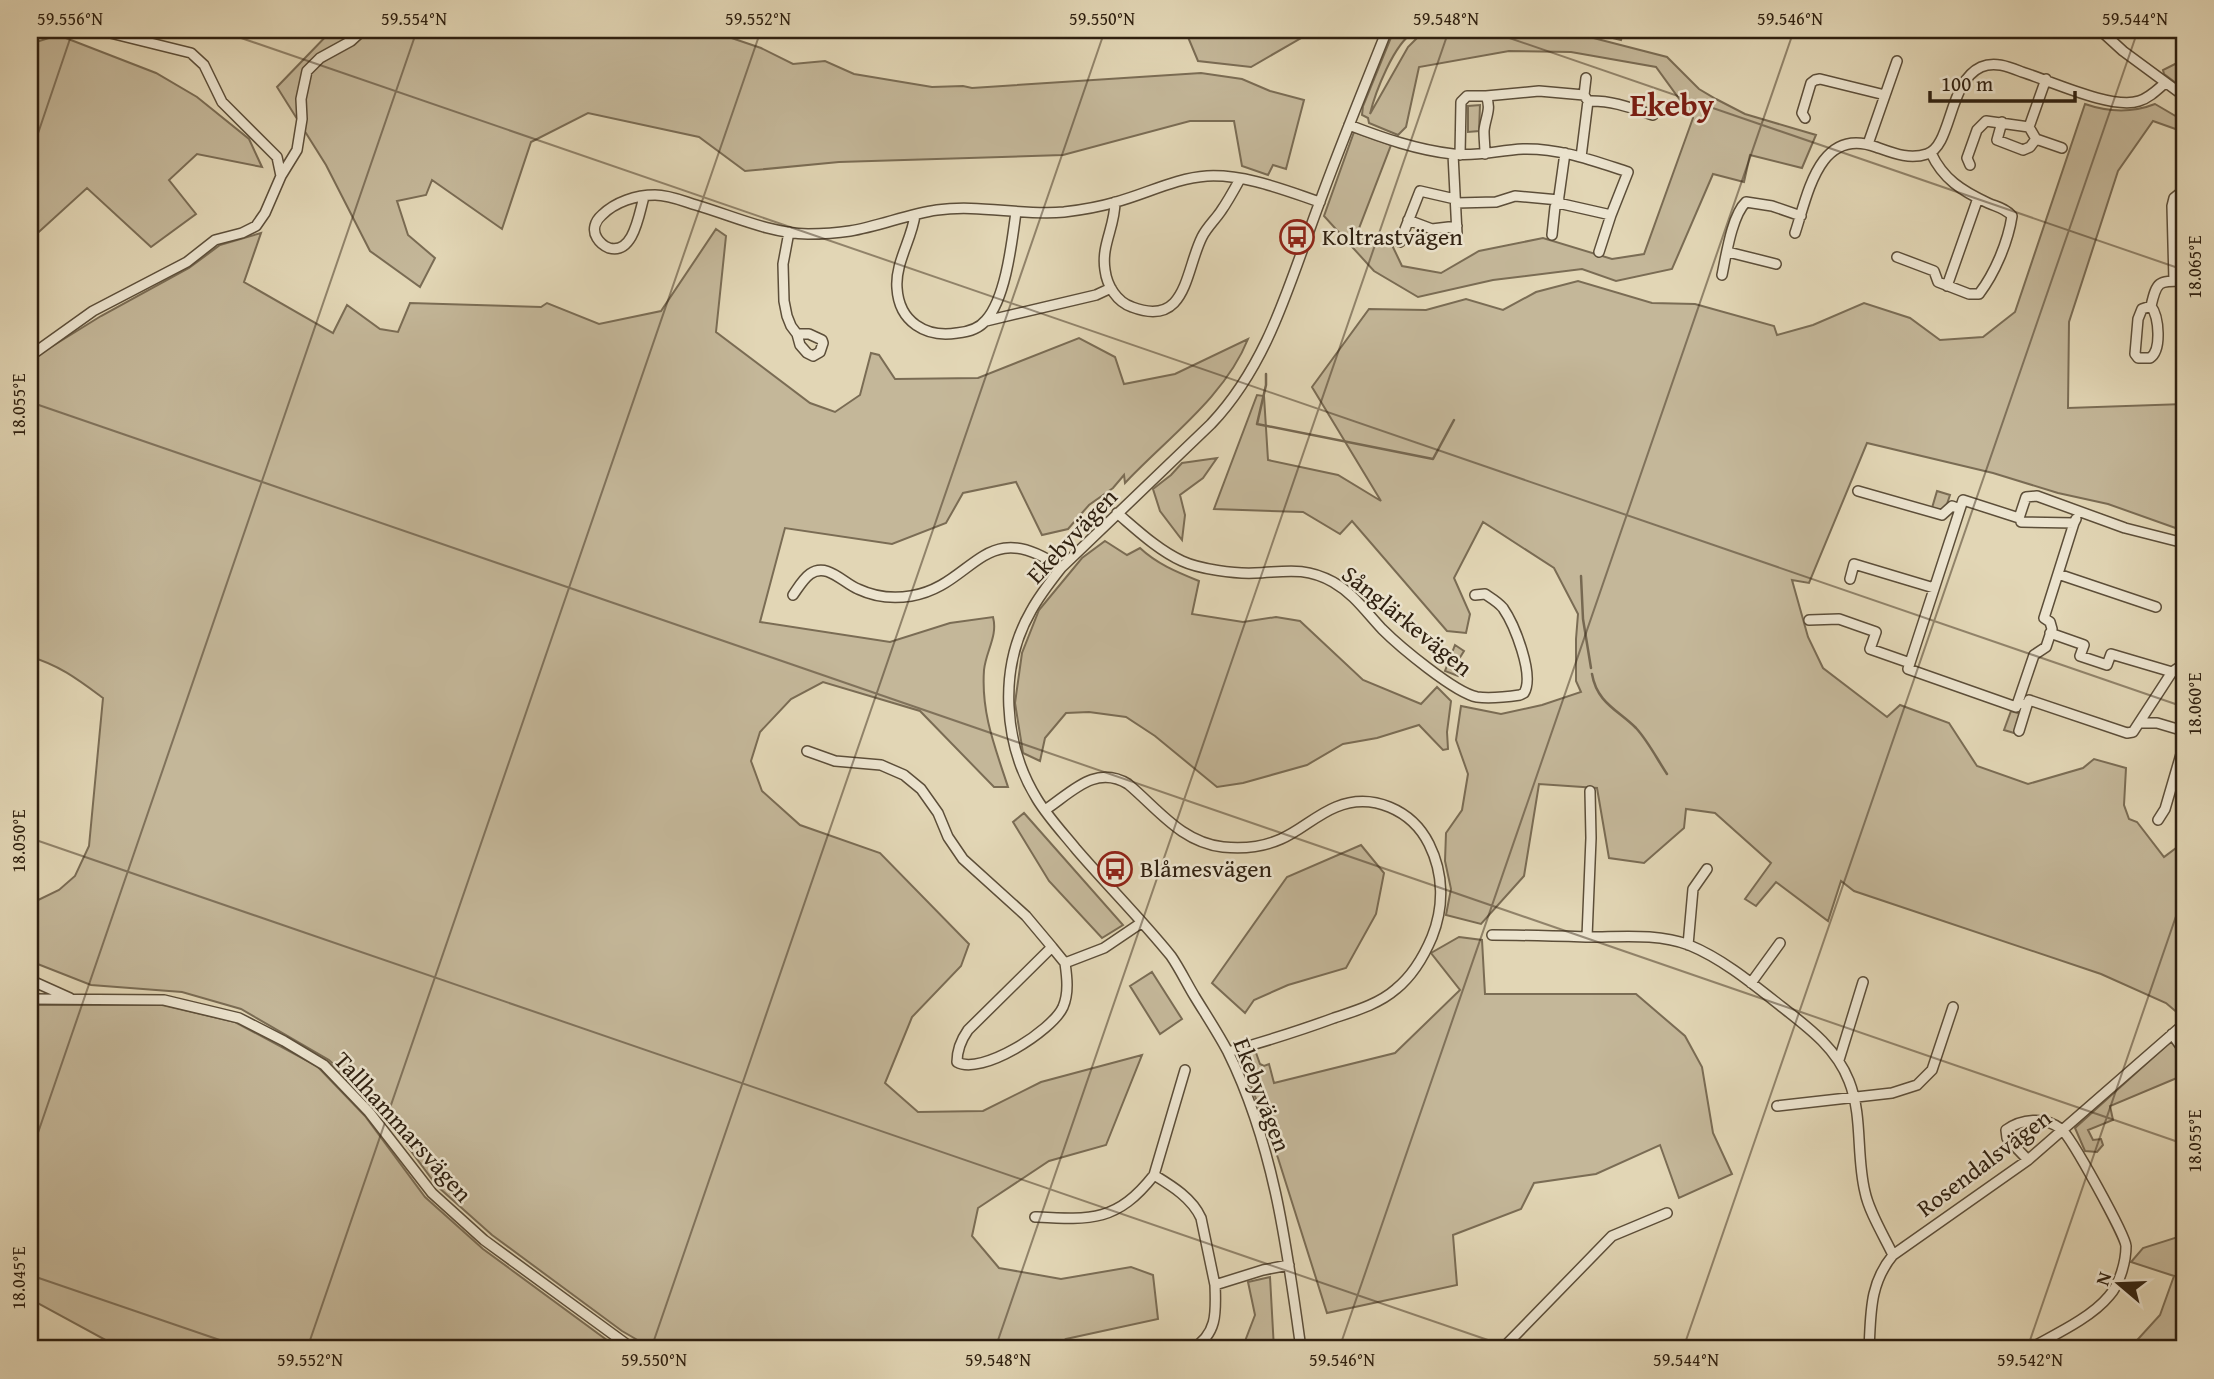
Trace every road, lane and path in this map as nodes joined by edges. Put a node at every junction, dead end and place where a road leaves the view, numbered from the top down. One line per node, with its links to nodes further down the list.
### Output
1 (98, 30): 27 (street)
2 (363, 30): 27 (street)
3 (1387, 30): 16 (street, Ekebyvägen)
4 (2099, 30): 8 (street)
5 (1897, 61): 9 (street)
6 (1586, 78): 12 (street)
7 (2046, 79): 8 (street); 17 (street); 22 (street)
8 (2165, 83): 11 (street)
9 (1885, 95): 14 (street); 19 (street)
10 (1486, 96): 12 (street); 23 (street); 24 (street)
11 (2184, 96)
12 (1586, 98): 13 (street); 25 (street)
13 (1653, 116)
14 (1805, 118)
15 (2001, 122): 17 (street); 18 (street); 26 (street)
16 (1349, 125): 23 (street); 34 (street, Ekebyvägen)
17 (2029, 127): 18 (street)
18 (2036, 139): 20 (street)
19 (1868, 144): 22 (street); 39 (street)
20 (2062, 148)
21 (1565, 153): 24 (street); 25 (street); 35 (street)
22 (1931, 153): 31 (street)
23 (1457, 154): 24 (street); 32 (street)
24 (1485, 154)
25 (1581, 157): 38 (street)
26 (1970, 165)
27 (281, 176): 56 (street)
28 (1240, 179): 33 (street); 34 (street); 52 (street)
29 (2184, 195): 50 (street)
30 (644, 197): 30 (street); 41 (street)
31 (1978, 198): 51 (street); 51 (street)
32 (1455, 201): 35 (street); 40 (street); 40 (street)
33 (1115, 202): 36 (street); 52 (street)
34 (1320, 202): 60 (street, Ekebyvägen)
35 (1559, 202): 38 (street); 43 (street)
36 (1016, 212): 37 (street); 54 (street)
37 (915, 215): 41 (street); 54 (street)
38 (1611, 215): 46 (street)
39 (1801, 216): 42 (street); 45 (street)
40 (1408, 220): 44 (street)
41 (789, 232): 55 (street)
42 (1795, 233)
43 (1552, 235)
44 (1399, 242)
45 (1728, 251): 48 (street); 49 (street)
46 (1599, 252)
47 (1897, 257): 51 (street)
48 (1776, 264)
49 (1721, 275)
50 (2179, 281): 53 (street)
51 (1947, 286)
52 (1111, 288): 54 (street)
53 (2151, 306): 53 (street)
54 (986, 321)
55 (797, 334)
56 (30, 356)
57 (1858, 491): 58 (street)
58 (1960, 509): 61 (street); 67 (street)
59 (2079, 511): 61 (street); 62 (street); 63 (street)
60 (1117, 513): 64 (street, Ekebyvägen); 69 (street, Sånglärkevägen)
61 (2020, 520): 62 (street)
62 (2074, 523): 65 (street)
63 (2184, 543)
64 (1061, 568): 68 (street); 83 (street, Ekebyvägen)
65 (2058, 574): 70 (street); 72 (street)
66 (1850, 579): 67 (street)
67 (1934, 588): 73 (street)
68 (793, 595)
69 (1475, 595)
70 (2156, 607)
71 (1809, 620): 73 (street)
72 (2050, 633): 75 (street); 76 (street)
73 (1910, 663): 76 (street)
74 (2184, 664): 75 (street)
75 (2172, 672): 77 (street)
76 (2023, 704): 77 (street); 78 (street)
77 (2141, 723): 79 (street)
78 (2019, 731)
79 (2184, 731)
80 (2184, 744): 84 (street)
81 (807, 751): 91 (street)
82 (1590, 791): 88 (street)
83 (1045, 810): 86 (street, Ekebyvägen); 102 (street)
84 (2158, 820)
85 (1707, 869): 90 (street)
86 (1142, 923): 92 (street); 102 (street, Ekebyvägen)
87 (1492, 935): 88 (street)
88 (1587, 937): 90 (street)
89 (1780, 943): 94 (street)
90 (1688, 945): 94 (street)
91 (1052, 947): 92 (street); 92 (street)
92 (1065, 963)
93 (30, 980): 97 (street)
94 (1751, 982): 103 (street)
95 (1863, 982): 103 (street)
96 (30, 999): 97 (street, Tallhammarsvägen)
97 (74, 1000): 115 (street, Tallhammarsvägen)
98 (1953, 1007): 105 (street)
99 (2184, 1024): 100 (street, Rosendalsvägen)
100 (2172, 1034): 101 (street); 107 (street, Rosendalsvägen)
101 (2184, 1051)
102 (1228, 1052): 113 (street, Ekebyvägen)
103 (1839, 1060): 105 (street)
104 (1185, 1077): 109 (street)
105 (1855, 1098): 106 (street); 112 (street)
106 (1777, 1106)
107 (2062, 1129): 108 (street, Rosendalsvägen); 108 (street); 120 (street)
108 (2028, 1160): 112 (street, Rosendalsvägen)
109 (1154, 1175): 111 (street); 114 (street)
110 (1667, 1213): 118 (street)
111 (1035, 1217)
112 (1893, 1255): 119 (street, Rosendalsvägen)
113 (1289, 1265): 114 (street); 117 (street, Ekebyvägen)
114 (1215, 1285): 116 (street)
115 (632, 1349)
116 (1192, 1349)
117 (1301, 1349)
118 (1502, 1349)
119 (1869, 1349)
120 (2029, 1349)

